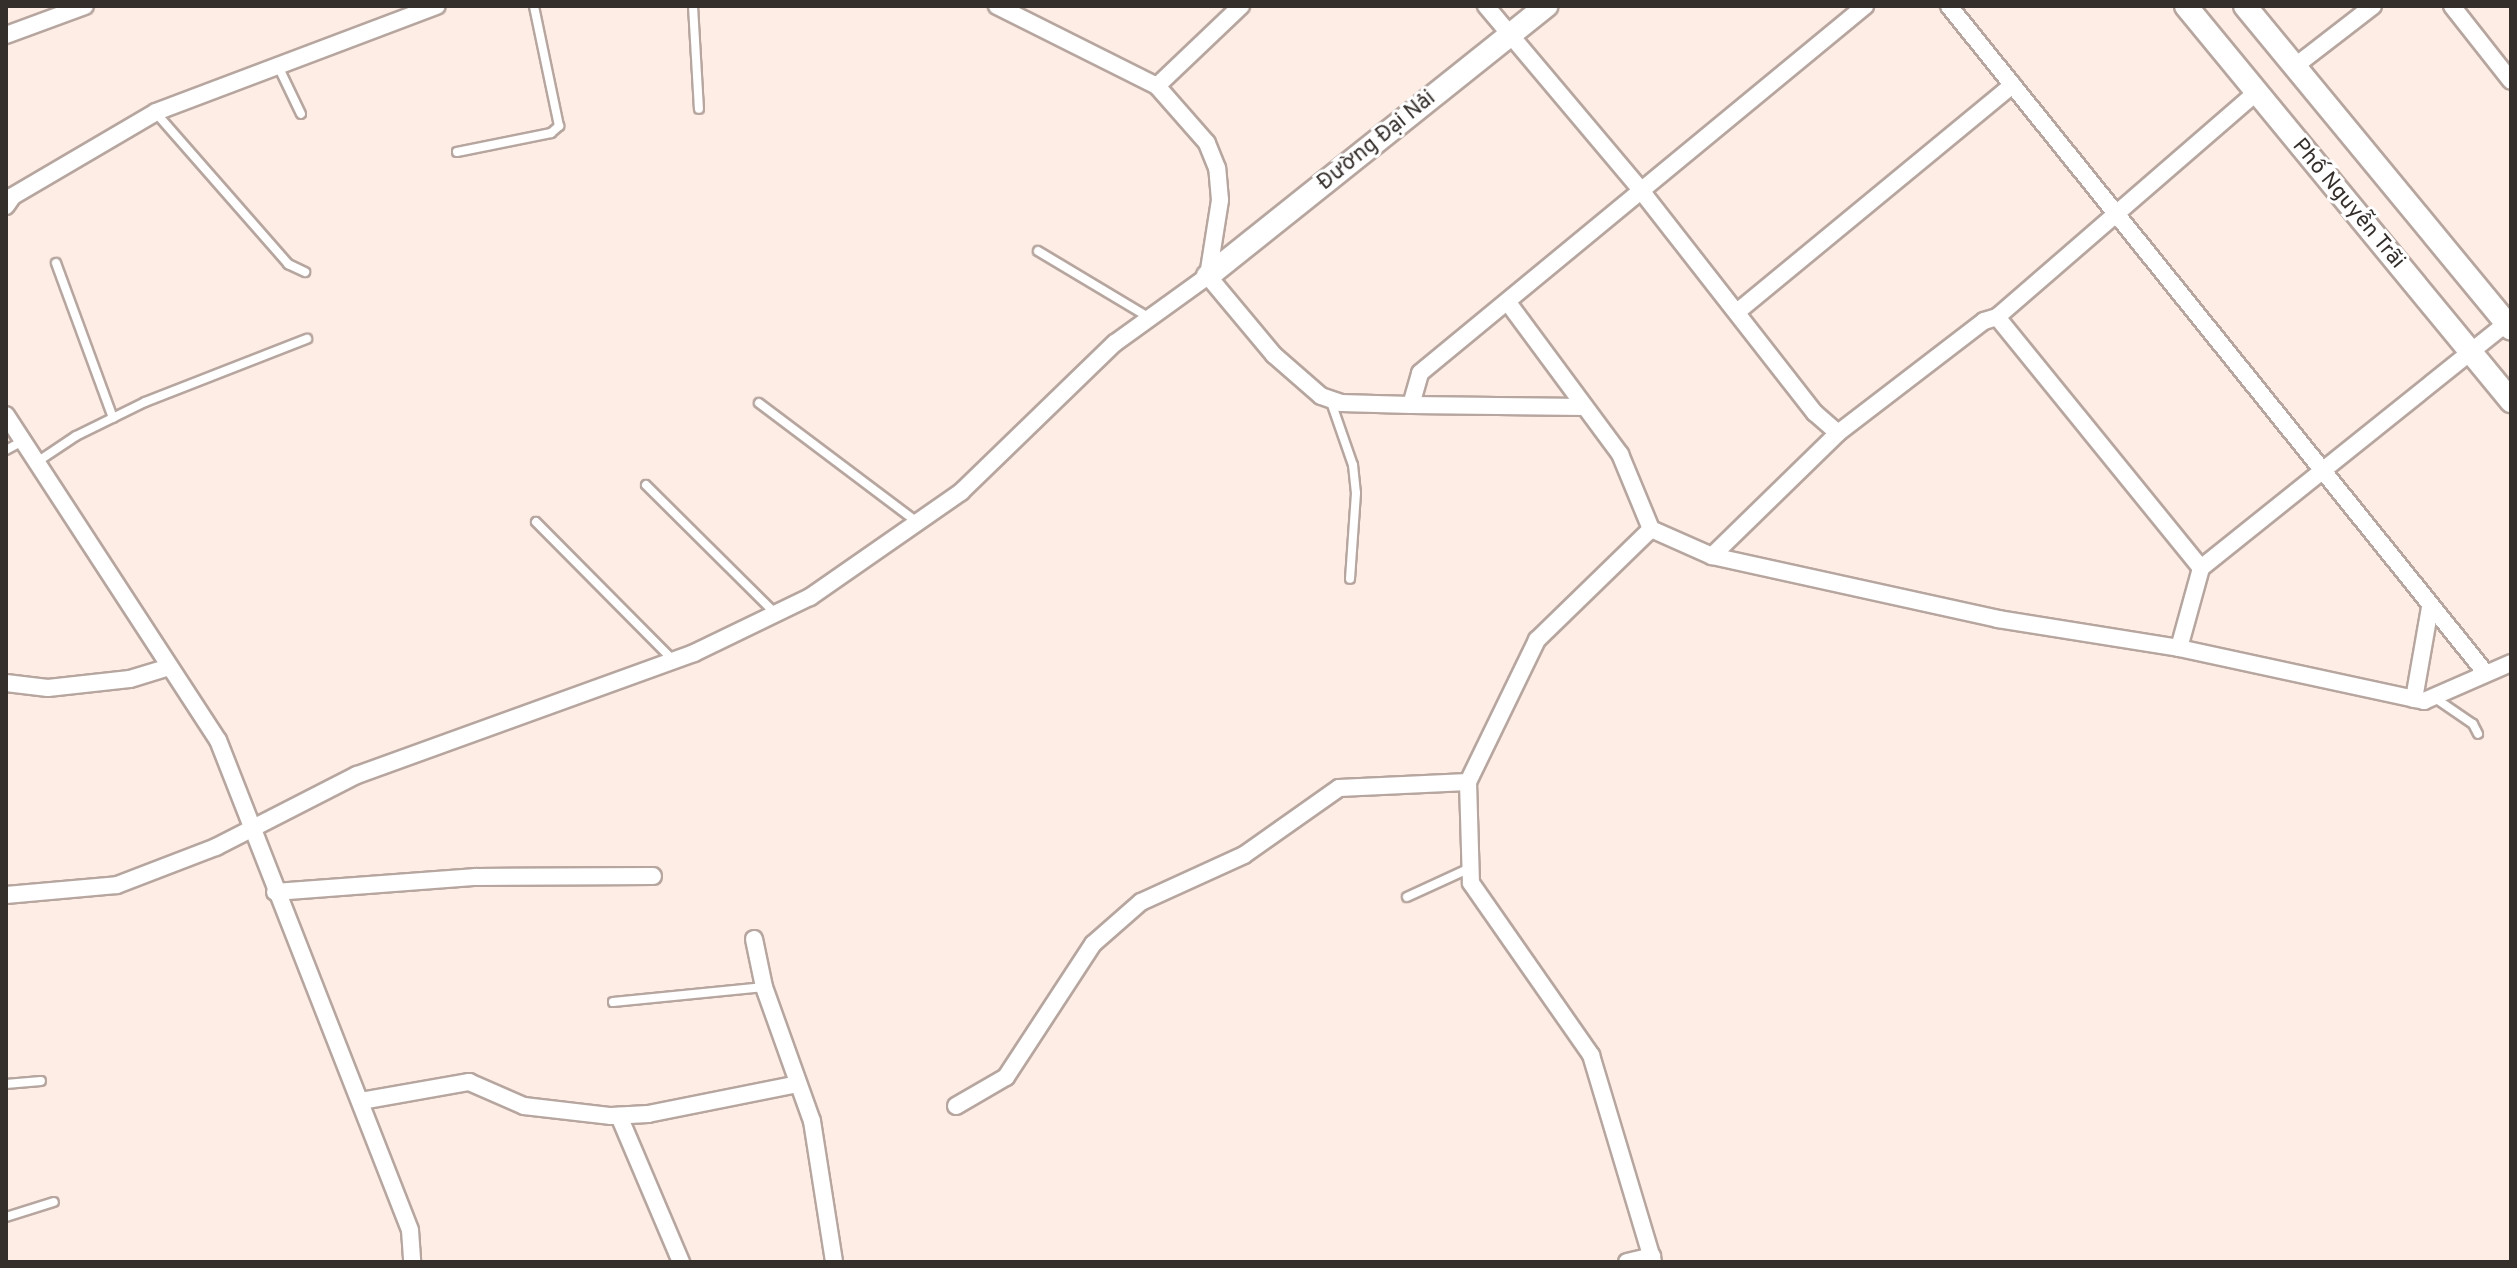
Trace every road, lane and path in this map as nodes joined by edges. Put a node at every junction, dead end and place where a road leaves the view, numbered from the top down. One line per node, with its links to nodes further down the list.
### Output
1 (85, 6): 15 (street)
2 (437, 6): 17 (street)
3 (534, 6): 26 (lane)
4 (693, 6): 23 (lane)
5 (997, 6): 21 (street)
6 (1486, 6): 16 (street)
7 (1546, 6): 16 (street, Đường Đại Nải)
8 (1865, 6): 27 (street)
9 (1949, 6): 20 (street)
10 (2186, 6): 22 (street, Phố Nguyễn Trãi)
11 (2245, 6): 18 (street, Phố Nguyễn Trãi)
12 (2373, 6): 18 (street)
13 (2452, 6): 19 (street)
14 (1233, 8): 21 (street)
15 (6, 35)
16 (1509, 35): 27 (street); 33 (street, Đường Đại Nải)
17 (278, 66): 24 (street); 25 (lane)
18 (2294, 67): 38 (street, Phố Nguyễn Trãi)
19 (2511, 81)
20 (2012, 85): 29 (street); 35 (street)
21 (1157, 86): 33 (street)
22 (2256, 93): 29 (street); 40 (street, Phố Nguyễn Trãi)
23 (699, 109)
24 (156, 112): 28 (street); 32 (lane)
25 (301, 114)
26 (457, 152)
27 (1639, 188): 34 (street); 35 (street)
28 (6, 206)
29 (2115, 213): 36 (street); 52 (street)
30 (1038, 251): 37 (lane)
31 (56, 263): 47 (lane)
32 (305, 272)
33 (1208, 276): 37 (street); 41 (street)
34 (1509, 304): 44 (street); 45 (street)
35 (1737, 312): 48 (street)
36 (1997, 317): 48 (street); 58 (street)
37 (1151, 318): 55 (street)
38 (2509, 324): 40 (street)
39 (307, 339): 47 (lane)
40 (2470, 352): 42 (street, Phố Nguyễn Trãi); 52 (street)
41 (1331, 401): 44 (street); 59 (lane)
42 (2511, 401)
43 (759, 403): 55 (lane)
44 (1411, 405): 45 (street)
45 (1584, 407): 56 (street)
46 (6, 415): 49 (street)
47 (113, 418): 51 (lane)
48 (1838, 433): 57 (street)
49 (23, 441): 50 (lane); 51 (street)
50 (6, 450)
51 (36, 462): 65 (street)
52 (2323, 468): 58 (street); 60 (street)
53 (646, 485): 61 (lane)
54 (536, 522): 63 (lane)
55 (918, 522): 61 (street)
56 (1651, 529): 57 (street); 71 (street)
57 (1712, 556): 62 (street)
58 (2201, 568): 62 (street)
59 (1350, 579)
60 (2430, 607): 66 (street); 69 (street)
61 (776, 614): 63 (street)
62 (2179, 648): 69 (street)
63 (672, 659): 72 (street)
64 (2511, 663): 66 (street)
65 (167, 668): 67 (street); 72 (street)
66 (2484, 671): 68 (street)
67 (6, 683)
68 (2434, 697): 69 (street); 70 (lane)
69 (2414, 699)
70 (2478, 734)
71 (1468, 782): 73 (street); 85 (street)
72 (255, 824): 75 (street); 76 (street)
73 (1470, 868): 77 (lane); 89 (street)
74 (653, 876): 75 (street)
75 (275, 892): 84 (street)
76 (6, 895)
77 (1407, 897)
78 (754, 939): 79 (street)
79 (764, 987): 80 (lane); 83 (street)
80 (613, 1002)
81 (41, 1081): 82 (lane)
82 (6, 1084)
83 (798, 1084): 86 (street); 92 (street)
84 (361, 1101): 86 (street); 90 (street)
85 (956, 1106)
86 (619, 1116): 91 (street)
87 (54, 1202): 88 (lane)
88 (6, 1217)
89 (1652, 1259): 93 (street)
90 (412, 1262)
91 (681, 1262)
92 (834, 1262)
93 (1627, 1262)

